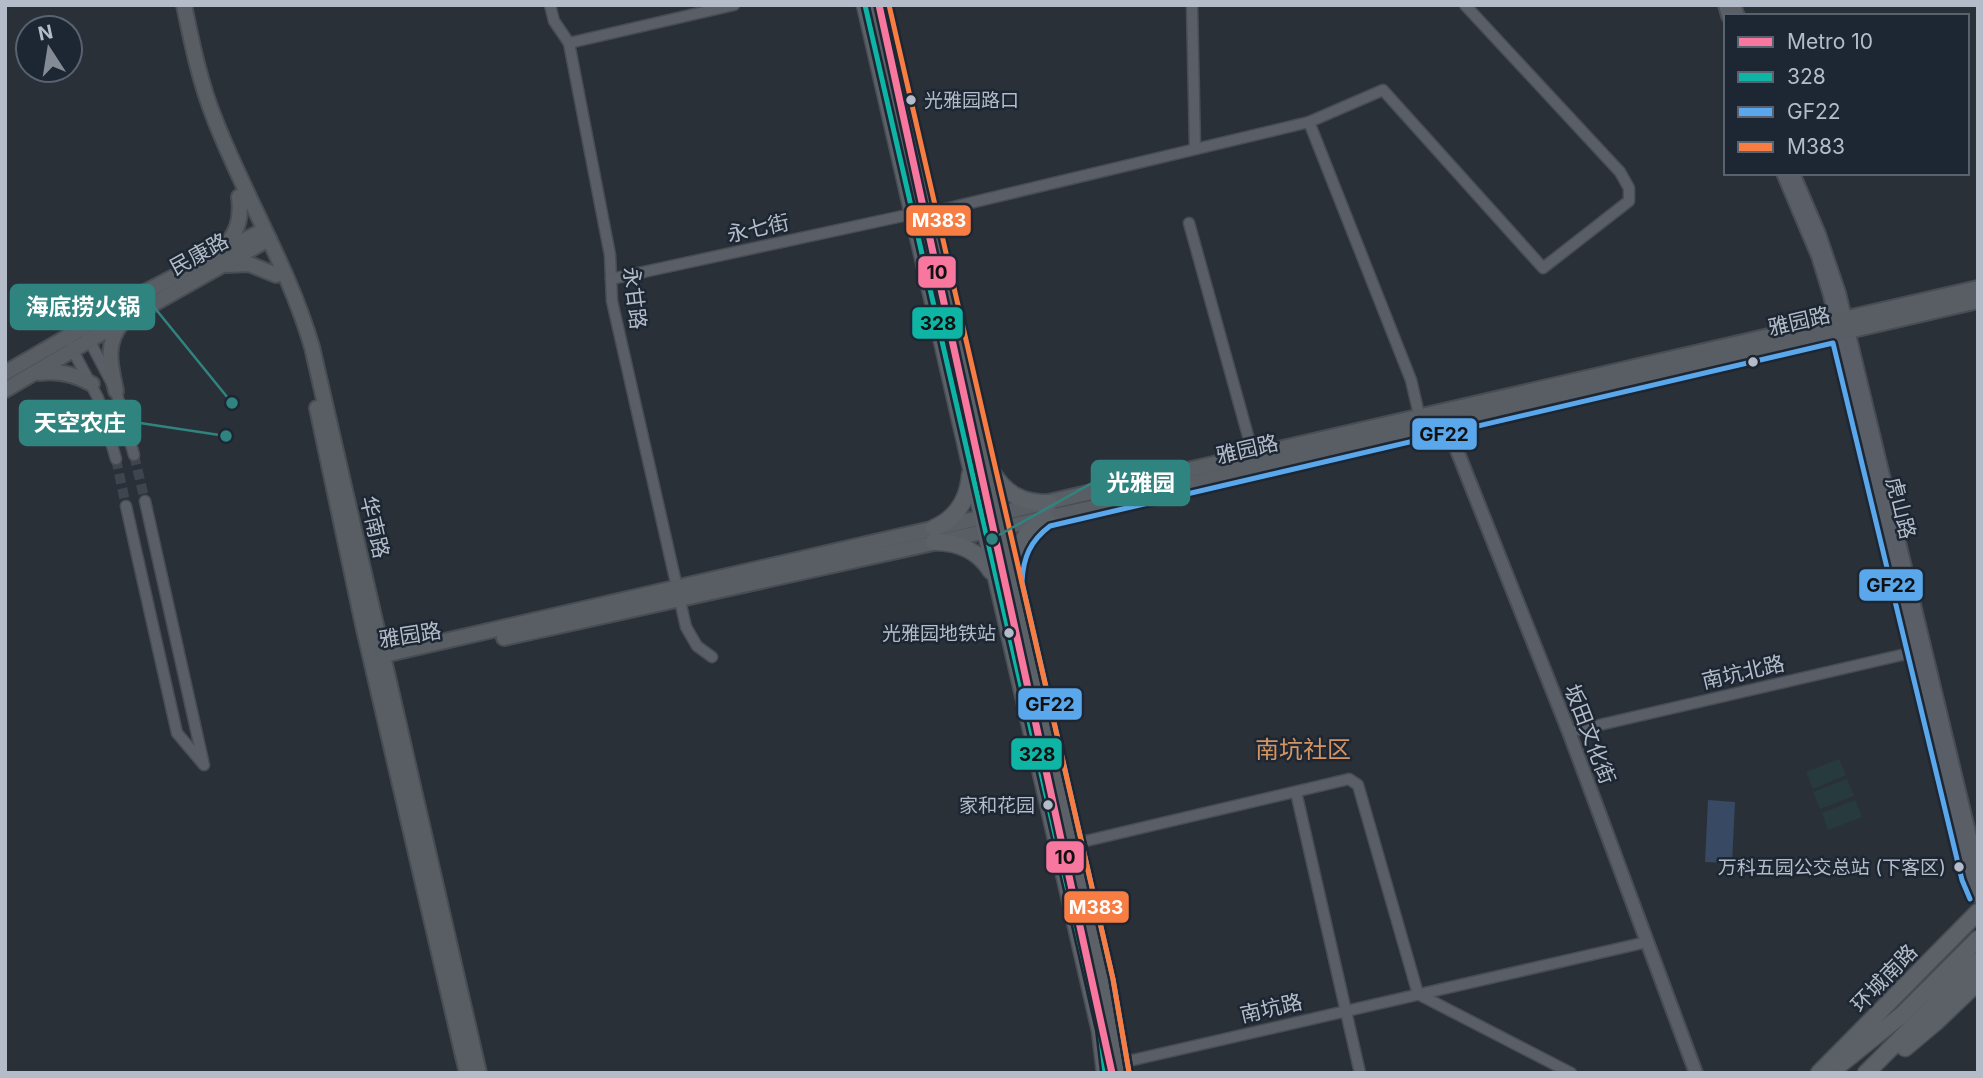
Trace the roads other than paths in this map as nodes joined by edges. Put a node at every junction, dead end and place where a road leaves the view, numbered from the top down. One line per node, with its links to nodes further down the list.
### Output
1 (175, 5): 14 (main road, 华南路)
2 (184, 5): 17 (main road, 华南路)
3 (551, 5): 9 (street, 永甘路)
4 (734, 5): 9 (street)
5 (864, 5): 15 (main road)
6 (880, 5): 15 (main road)
7 (1192, 5): 11 (street)
8 (1465, 5): 10 (street, 永七街)
9 (569, 43): 20 (street, 永甘路)
10 (1309, 122): 11 (street, 永七街); 33 (street)
11 (1195, 148): 15 (street, 永七街)
12 (1784, 175): 24 (street, 虎山路)
13 (1794, 175): 24 (street, 虎山路)
14 (239, 197): 17 (main road, 华南路); 18 (main road)
15 (920, 214): 20 (street, 永七街); 37 (main road)
16 (1189, 222): 34 (street)
17 (263, 237): 18 (main road, 民康路); 19 (main road, 华南路); 49 (main road, 华南路)
18 (220, 259): 19 (main road); 23 (main road, 民康路); 25 (main road, 民康路)
19 (276, 275): 49 (main road, 华南路)
20 (611, 279): 46 (street, 永甘路)
21 (1978, 288): 24 (main road, 雅园路)
22 (1978, 301): 24 (main road, 雅园路)
23 (127, 318): 25 (main road, 民康路); 31 (main road)
24 (1843, 326): 32 (main road, 雅园路); 47 (street, 虎山路)
25 (86, 334): 26 (main road, 民康路); 31 (street)
26 (69, 344): 27 (main road, 民康路); 28 (main road, 民康路); 29 (street)
27 (5, 373)
28 (34, 373): 29 (main road); 30 (main road, 民康路)
29 (92, 384): 36 (street)
30 (5, 390)
31 (116, 391): 35 (street)
32 (1444, 418): 33 (main road, 雅园路); 50 (street, 坂田文化街)
33 (1421, 423): 34 (main road, 雅园路); 38 (main road, 雅园路)
34 (1253, 454): 38 (main road, 雅园路)
35 (134, 455)
36 (116, 459)
37 (977, 460): 41 (main road); 42 (main road); 43 (main road)
38 (1098, 499): 41 (main road, 雅园路)
39 (145, 501): 40 (street)
40 (126, 506)
41 (1047, 511): 42 (main road, 雅园路); 45 (main road)
42 (991, 523): 43 (main road, 雅园路); 44 (main road); 45 (main road)
43 (934, 535): 44 (main road); 46 (main road, 雅园路)
44 (996, 581): 65 (main road)
45 (1013, 583): 52 (main road)
46 (679, 593): 48 (street, 永甘路); 49 (main road, 雅园路)
47 (1921, 651): 50 (street, 南坑北路); 53 (street, 虎山路); 54 (street, 虎山路)
48 (712, 657)
49 (381, 661): 63 (main road, 华南路); 64 (main road, 华南路)
50 (1569, 732): 57 (street, 坂田文化街)
51 (1296, 792): 52 (street); 60 (street); 61 (street)
52 (1073, 844): 66 (main road)
53 (1978, 870)
54 (1978, 896)
55 (1978, 912): 70 (main road, 环城南路)
56 (1978, 939): 71 (main road, 环城南路)
57 (1647, 942): 60 (street, 南坑路); 69 (street, 坂田文化街)
58 (1978, 961): 72 (main road)
59 (1978, 982): 73 (main road)
60 (1418, 994): 61 (street, 南坑路); 68 (street)
61 (1346, 1011): 62 (street, 南坑路); 67 (street)
62 (1133, 1059)
63 (467, 1073)
64 (479, 1073)
65 (1105, 1073)
66 (1120, 1073)
67 (1360, 1073)
68 (1571, 1073)
69 (1696, 1073)
70 (1819, 1073)
71 (1830, 1073)
72 (1866, 1073)
73 (1873, 1073)

